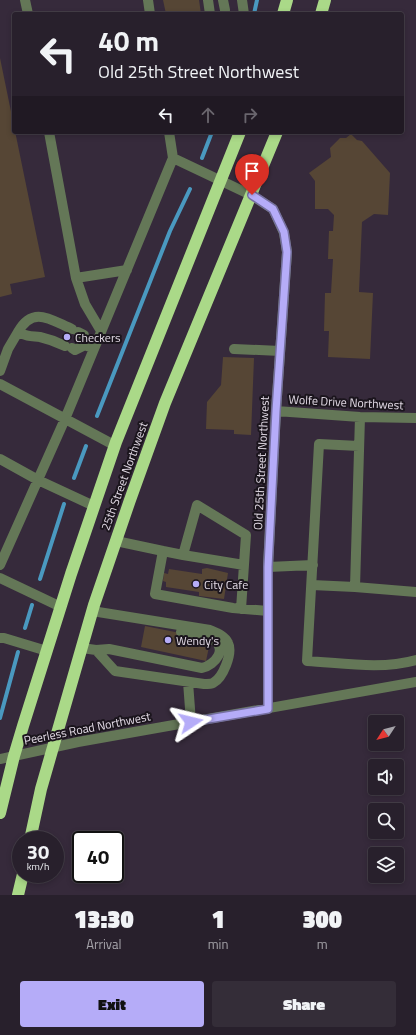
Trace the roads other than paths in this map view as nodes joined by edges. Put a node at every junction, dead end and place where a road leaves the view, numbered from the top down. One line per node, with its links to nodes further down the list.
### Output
1 (25, 0): 9 (street)
2 (148, 0): 10 (street)
3 (208, 0): 11 (street)
4 (223, 0): 8 (street)
5 (242, 0): 12 (street)
6 (287, 0): 13 (highway)
7 (325, 0): 14 (highway)
8 (226, 10)
9 (28, 12)
10 (150, 12)
11 (210, 12)
12 (244, 12)
13 (284, 12)
14 (322, 12)
15 (49, 134): 25 (street)
16 (169, 134): 20 (street)
17 (177, 134): 20 (street)
18 (239, 134): 22 (highway, 25th Street Northwest)
19 (276, 134): 23 (highway, 25th Street Northwest)
20 (171, 143): 21 (street)
21 (173, 158): 22 (street, Old 25th Street Northwest); 24 (street)
22 (220, 180): 23 (street, Old 25th Street Northwest); 37 (highway, 25th Street Northwest)
23 (252, 195): 30 (street, Old 25th Street Northwest); 42 (highway, 25th Street Northwest)
24 (126, 270): 25 (street); 26 (street)
25 (76, 278): 26 (street)
26 (101, 331): 28 (street)
27 (18, 332): 28 (street); 28 (street); 31 (street)
28 (90, 347): 36 (street)
29 (234, 349): 30 (street)
30 (280, 350): 33 (street, Old 25th Street Northwest)
31 (0, 370)
32 (0, 384): 36 (street)
33 (276, 411): 34 (street, Wolfe Drive Northwest); 48 (street, Old 25th Street Northwest)
34 (360, 417): 35 (street, Wolfe Drive Northwest); 38 (street)
35 (416, 418)
36 (65, 419): 37 (street); 40 (street)
37 (114, 445): 41 (highway, 25th Street Northwest)
38 (359, 446): 47 (street); 51 (street)
39 (0, 459): 40 (street)
40 (38, 480): 41 (street); 45 (street)
41 (94, 506): 53 (highway, 25th Street Northwest)
42 (116, 541): 43 (street); 55 (highway, 25th Street Northwest)
43 (164, 551): 44 (street); 54 (street)
44 (183, 555): 46 (street); 46 (street)
45 (1, 559)
46 (244, 565): 54 (street)
47 (313, 566): 48 (street); 50 (street)
48 (268, 567): 56 (street, Old 25th Street Northwest)
49 (0, 578): 53 (street)
50 (312, 585): 51 (street); 62 (street)
51 (355, 587): 52 (street)
52 (416, 592)
53 (60, 607): 61 (highway, 25th Street Northwest)
54 (241, 609): 56 (street)
55 (92, 611): 57 (street); 59 (highway, 25th Street Northwest)
56 (268, 611): 65 (street, Old 25th Street Northwest)
57 (146, 620): 60 (street); 63 (street)
58 (0, 638): 61 (street)
59 (82, 648): 60 (street); 67 (highway, 25th Street Northwest)
60 (96, 650): 63 (street)
61 (47, 651): 68 (highway, 25th Street Northwest)
62 (416, 660)
63 (188, 682): 66 (street)
64 (416, 682): 65 (street, Peerless Road Northwest)
65 (268, 709): 66 (street, Peerless Road Northwest)
66 (191, 722): 67 (street, Peerless Road Northwest)
67 (53, 748): 68 (street, Peerless Road Northwest); 71 (highway, 25th Street Northwest)
68 (14, 756): 69 (street, Peerless Road Northwest); 70 (highway, 25th Street Northwest)
69 (0, 759)
70 (0, 813)
71 (32, 831)
72 (21, 883): 73 (highway)
73 (18, 895)

